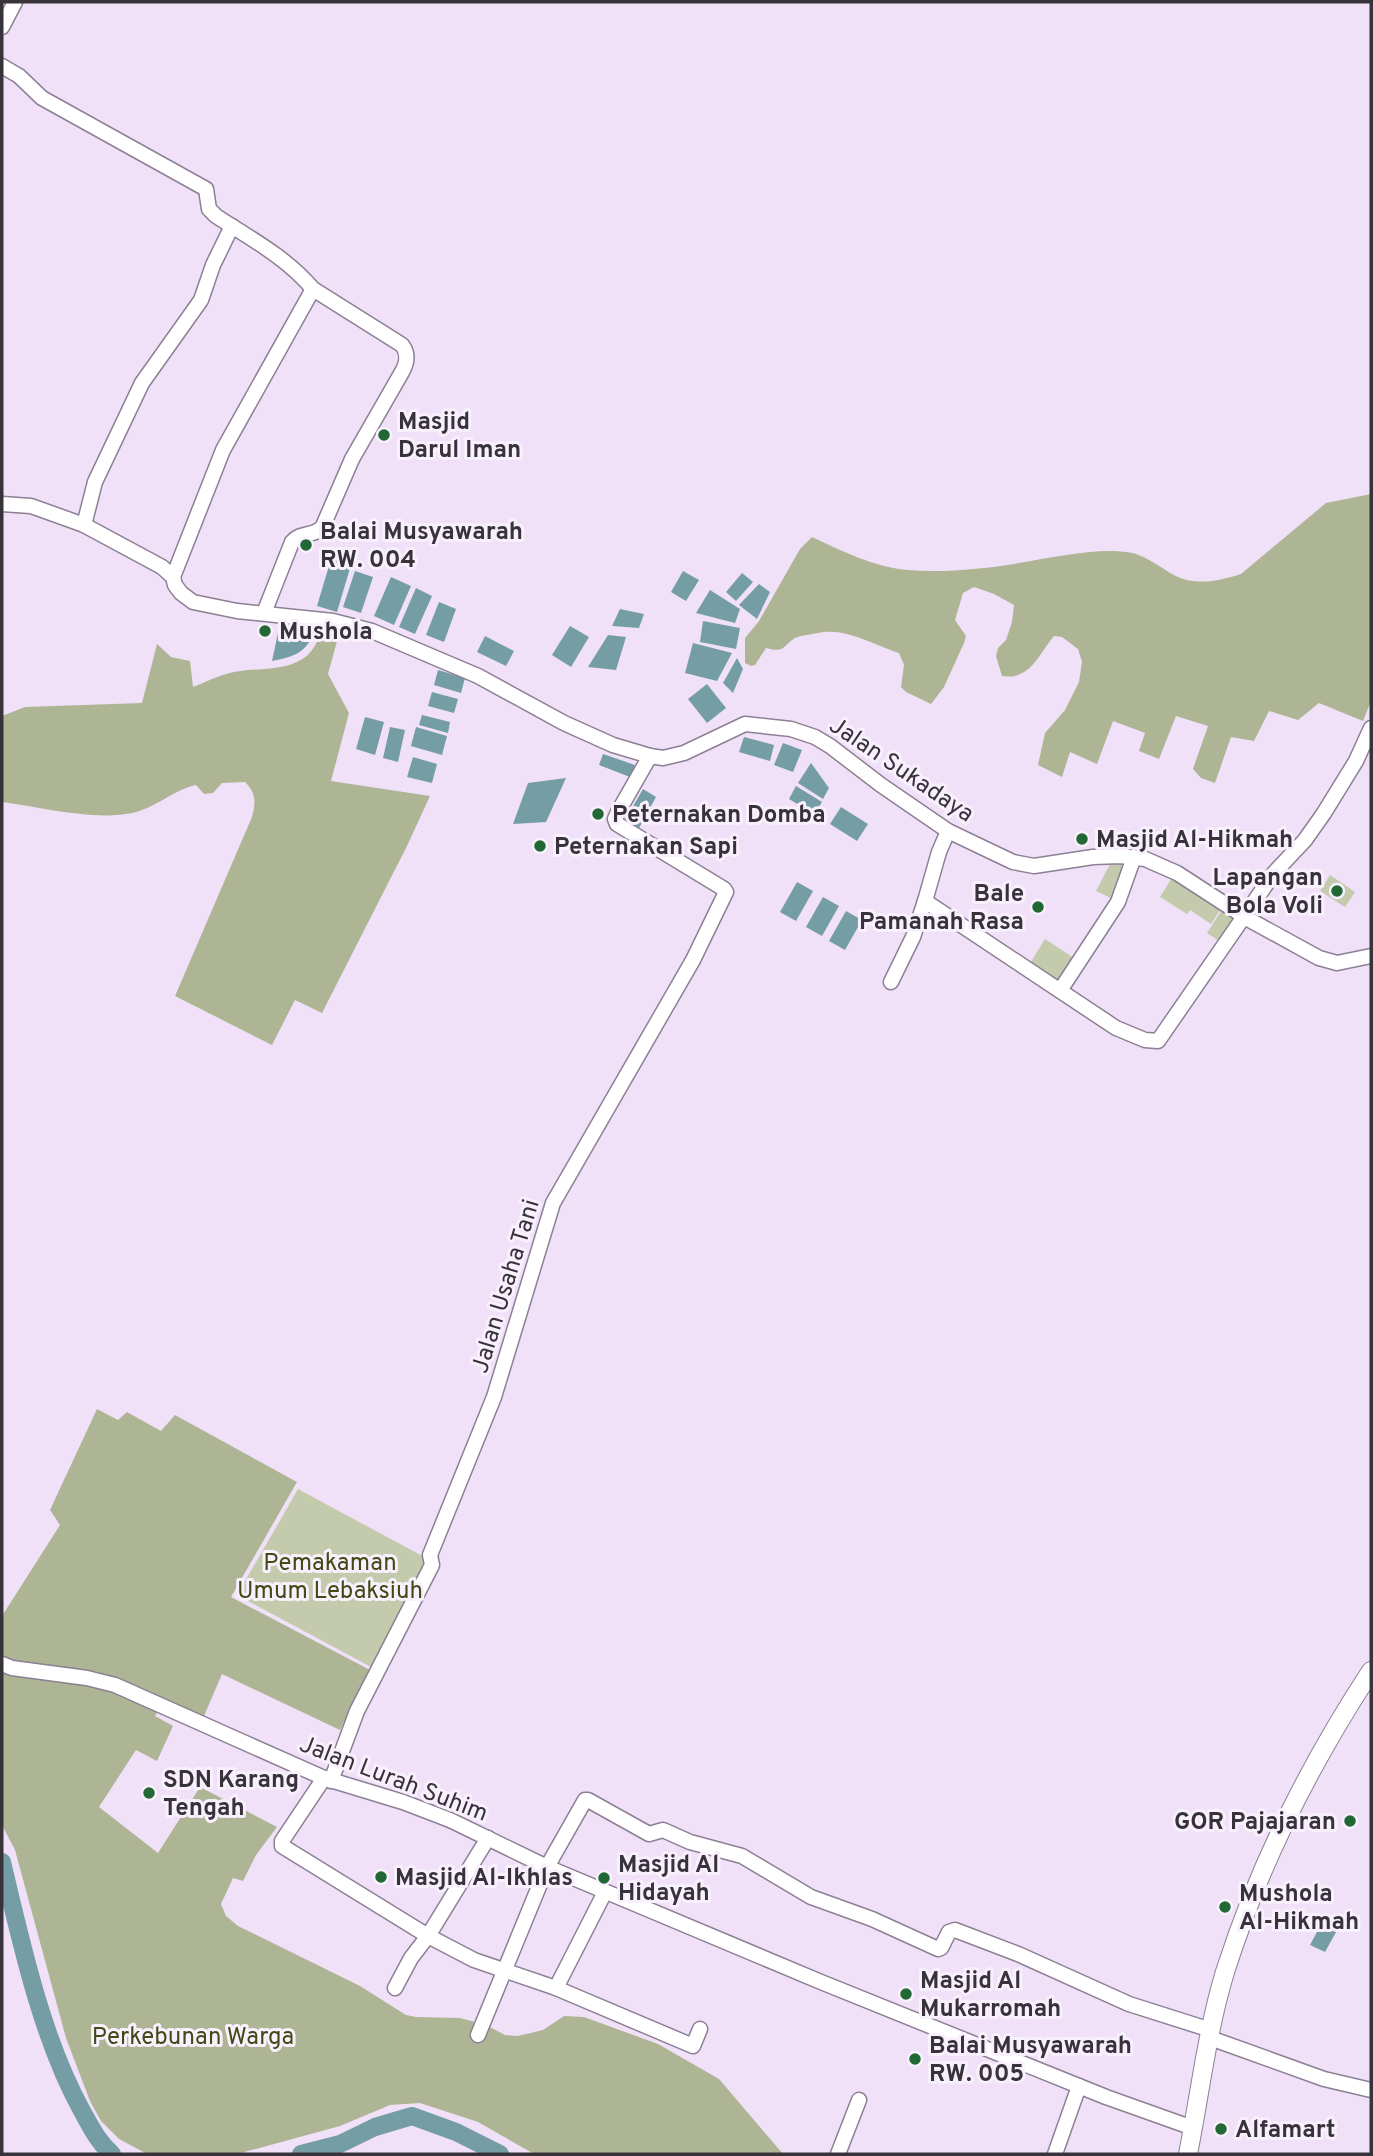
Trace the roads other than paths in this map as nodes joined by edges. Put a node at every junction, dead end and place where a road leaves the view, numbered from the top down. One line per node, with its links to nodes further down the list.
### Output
1 (15, 2): 2 (street)
2 (2, 27)
3 (2, 66): 4 (street)
4 (232, 226): 5 (street); 7 (street)
5 (313, 289): 8 (street); 9 (street)
6 (2, 504): 7 (street, Jalan Sukadaya)
7 (85, 525): 8 (street, Jalan Sukadaya)
8 (173, 578): 9 (street, Jalan Sukadaya)
9 (264, 613): 11 (street, Jalan Sukadaya)
10 (1371, 728): 15 (street)
11 (650, 756): 12 (street, Jalan Sukadaya); 21 (street, Jalan Usaha Tani)
12 (948, 831): 13 (street, Jalan Sukadaya); 14 (street)
13 (1134, 858): 15 (street, Jalan Sukadaya); 18 (street)
14 (925, 901): 17 (street); 18 (street)
15 (1243, 916): 16 (street, Jalan Sukadaya); 18 (street)
16 (1371, 956)
17 (891, 982)
18 (1061, 989)
19 (2, 1664): 21 (street, Jalan Lurah Suhim)
20 (1371, 1671): 30 (main road)
21 (328, 1780): 22 (street, Jalan Lurah Suhim); 25 (street, Jalan Usaha Tani)
22 (488, 1838): 23 (street, Jalan Lurah Suhim); 25 (street)
23 (547, 1867): 24 (street, Jalan Lurah Suhim); 26 (street); 30 (street)
24 (605, 1892): 27 (street); 32 (street, Jalan Lurah Suhim)
25 (428, 1936): 26 (street); 28 (street)
26 (503, 1970): 27 (street); 31 (street)
27 (556, 1987): 29 (street)
28 (395, 1988)
29 (700, 2029)
30 (1211, 2034): 33 (street); 35 (main road)
31 (478, 2035)
32 (1079, 2086): 35 (street, Jalan Lurah Suhim); 37 (street)
33 (1371, 2090)
34 (859, 2100): 36 (street)
35 (1193, 2128): 38 (main road)
36 (838, 2154)
37 (1055, 2154)
38 (1188, 2154)

